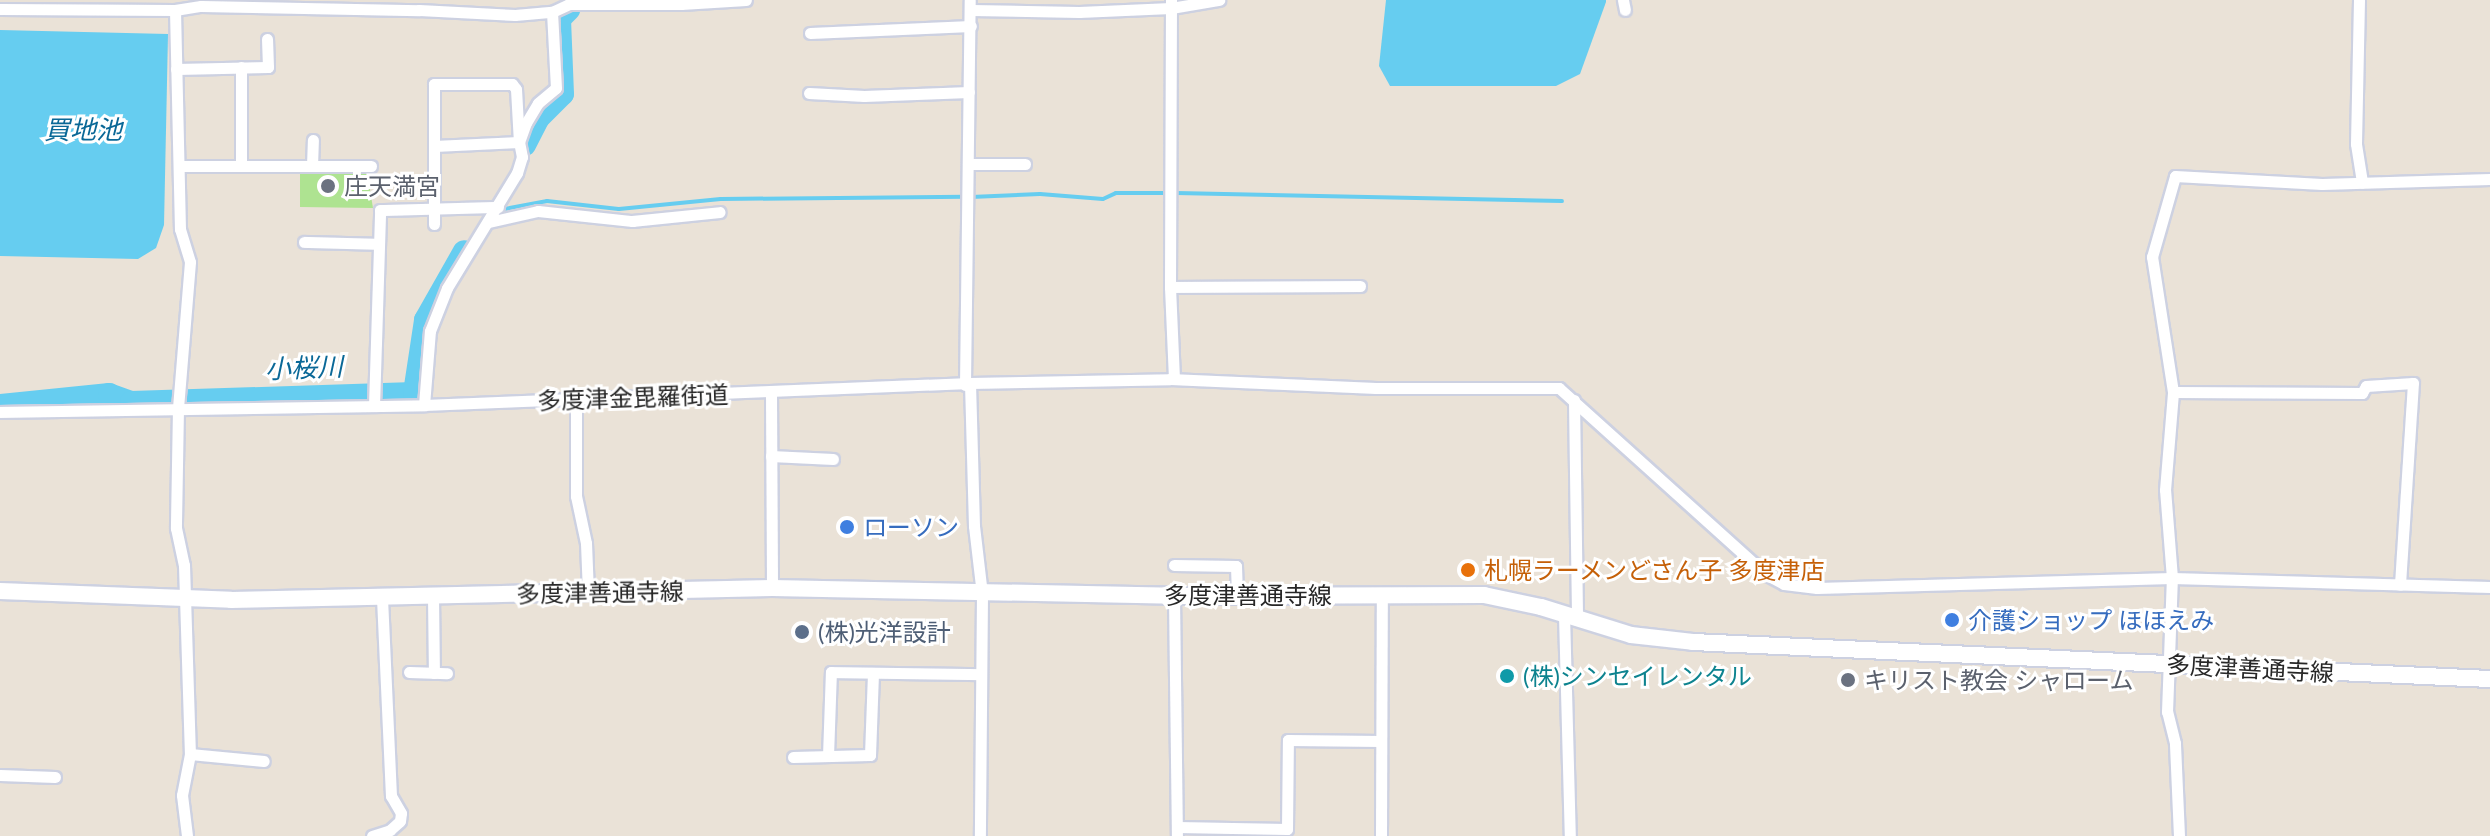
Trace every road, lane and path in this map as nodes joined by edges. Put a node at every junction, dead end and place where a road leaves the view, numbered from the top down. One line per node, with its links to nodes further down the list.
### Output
1 (746, 0): 4 (street)
2 (1219, 0): 7 (street)
3 (2359, 0): 31 (street)
4 (715, 1): 6 (street)
5 (569, 2): 6 (street); 11 (street)
6 (682, 2)
7 (1171, 4): 8 (street); 40 (street)
8 (970, 5): 12 (street)
9 (0, 9): 10 (street)
10 (175, 10): 11 (street); 18 (street)
11 (552, 12): 22 (street)
12 (971, 26): 13 (street); 19 (street)
13 (906, 28): 14 (street); 16 (street)
14 (810, 33)
15 (267, 39): 17 (street)
16 (905, 42)
17 (241, 67): 18 (street); 27 (street)
18 (176, 69): 26 (street)
19 (969, 92): 20 (street); 24 (street)
20 (809, 93)
21 (313, 140): 28 (street)
22 (519, 142): 23 (street); 23 (street); 32 (street)
23 (434, 146): 33 (street)
24 (968, 164): 25 (street); 42 (street)
25 (1025, 164)
26 (179, 166): 27 (street); 49 (street)
27 (241, 166): 28 (street)
28 (312, 166): 29 (street)
29 (371, 166)
30 (2490, 179): 31 (street)
31 (2362, 183): 44 (street)
32 (498, 207): 33 (street); 35 (street)
33 (434, 208): 36 (street); 38 (street)
34 (720, 212): 35 (street)
35 (489, 222): 47 (street)
36 (434, 224)
37 (304, 242): 38 (street)
38 (379, 244): 48 (street)
39 (1360, 286): 40 (street)
40 (1170, 287): 41 (street)
41 (1174, 379): 42 (street, 多度津金毘羅街道); 46 (street, 多度津金毘羅街道)
42 (967, 384): 43 (street, 多度津金毘羅街道); 60 (street)
43 (771, 392): 45 (street, 多度津金毘羅街道); 51 (street)
44 (2173, 392): 54 (street); 55 (street)
45 (576, 398): 47 (street, 多度津金毘羅街道); 59 (street)
46 (1574, 400): 54 (street); 67 (street)
47 (424, 405): 48 (street, 多度津金毘羅街道)
48 (374, 406): 49 (street, 多度津金毘羅街道)
49 (178, 408): 50 (street, 多度津金毘羅街道); 66 (street)
50 (0, 412)
51 (771, 456): 52 (street); 57 (street)
52 (833, 459)
53 (1174, 565): 62 (street)
54 (2172, 578): 55 (street); 68 (street)
55 (2400, 585): 56 (street)
56 (2490, 587)
57 (772, 588): 59 (main road, 多度津善通寺線); 60 (main road, 多度津善通寺線)
58 (0, 591): 66 (main road, 多度津善通寺線)
59 (588, 593): 63 (main road, 多度津善通寺線)
60 (982, 594): 64 (main road, 多度津善通寺線); 71 (street)
61 (1382, 594): 62 (main road, 多度津善通寺線); 67 (main road, 多度津善通寺線); 73 (street)
62 (1237, 595): 64 (main road, 多度津善通寺線)
63 (433, 596): 65 (main road, 多度津善通寺線); 69 (street)
64 (1174, 596): 82 (street)
65 (382, 597): 66 (main road, 多度津善通寺線); 84 (street)
66 (184, 599): 74 (street)
67 (1570, 616): 68 (main road, 多度津善通寺線); 87 (street)
68 (2167, 664): 72 (main road, 多度津善通寺線); 88 (street)
69 (409, 672)
70 (873, 673): 71 (street); 75 (street); 75 (street)
71 (980, 674): 85 (street)
72 (2490, 679)
73 (1381, 741): 82 (street); 86 (street)
74 (190, 754): 77 (street); 83 (street)
75 (828, 756): 76 (street)
76 (793, 757)
77 (228, 758): 78 (street); 79 (street)
78 (264, 761)
79 (227, 772)
80 (0, 775): 81 (street)
81 (55, 777)
82 (1177, 832)
83 (187, 836)
84 (372, 836)
85 (980, 836)
86 (1381, 836)
87 (1570, 836)
88 (2179, 836)

